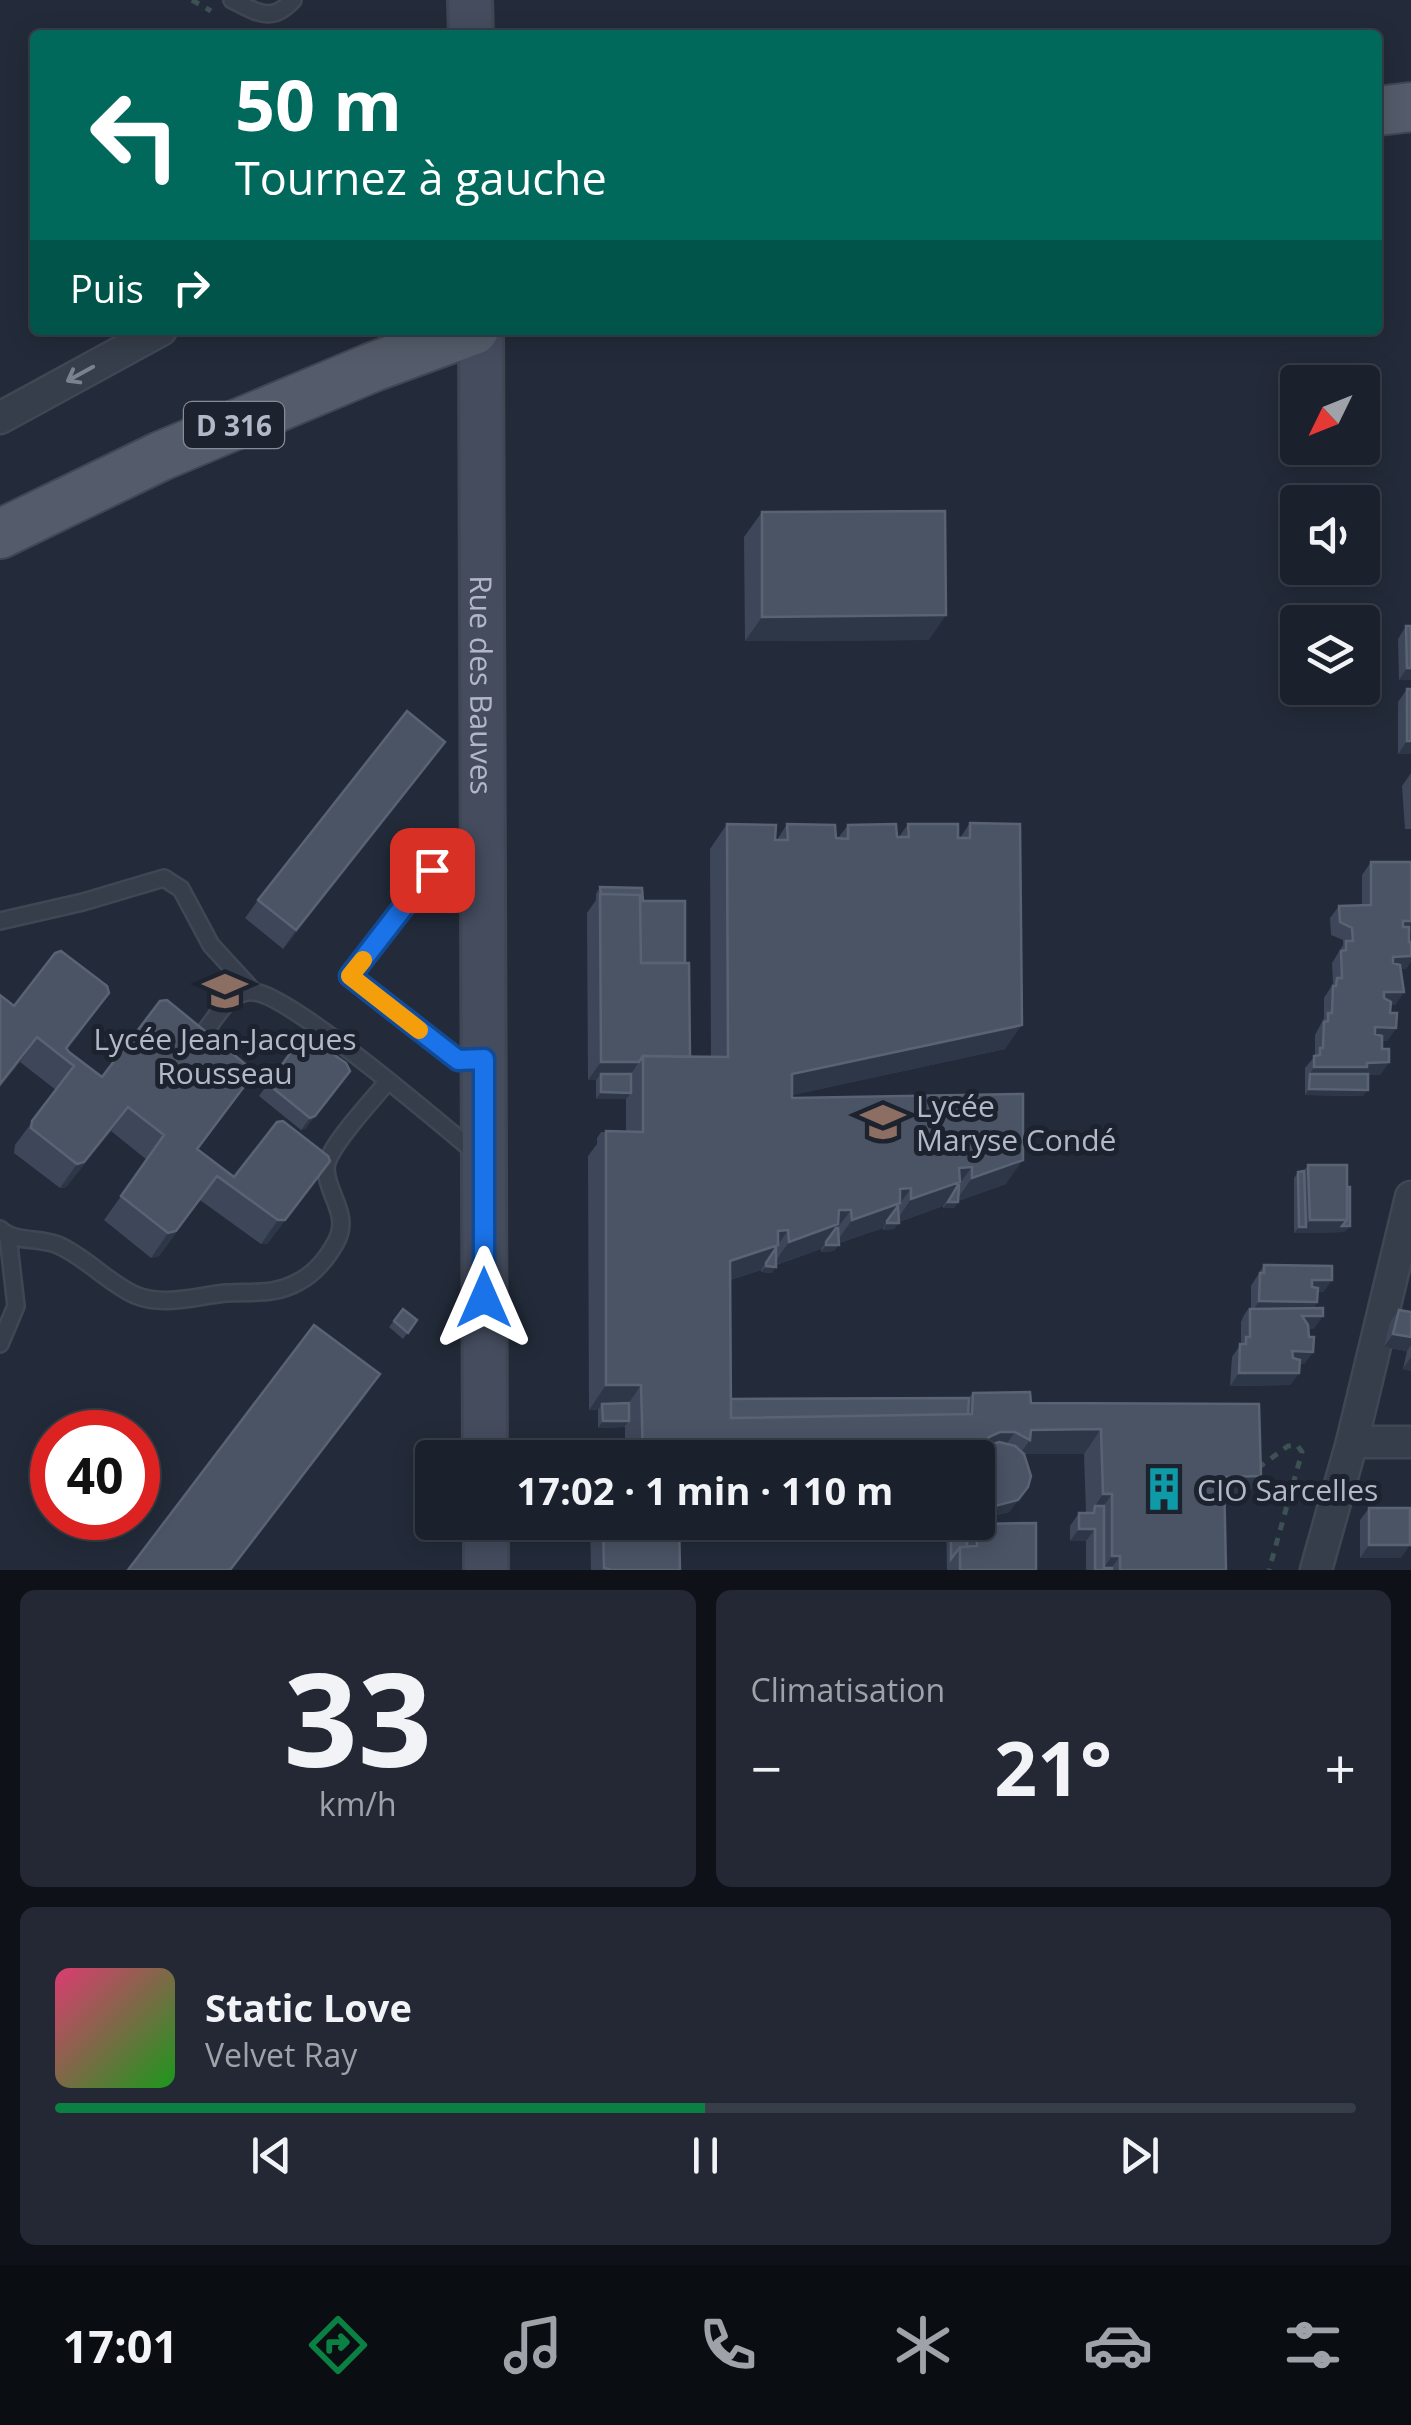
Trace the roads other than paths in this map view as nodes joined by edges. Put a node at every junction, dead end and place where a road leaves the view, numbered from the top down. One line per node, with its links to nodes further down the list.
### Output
1 (232, 0): 2 (lane)
2 (292, 0)
3 (470, 0): 4 (street)
4 (471, 30)
5 (1411, 78): 6 (main road)
6 (1382, 82)
7 (1411, 107): 8 (main road)
8 (1382, 111)
9 (152, 335): 12 (street, one-way to 12)
10 (380, 335): 13 (main road, D 316)
11 (479, 338): 14 (main road, D 316); 19 (street, Rue des Bauves)
12 (0, 418)
13 (0, 500)
14 (0, 534)
15 (432, 870): 19 (lane)
16 (0, 921): 17 (lane)
17 (254, 992): 18 (lane); 20 (lane)
18 (204, 1034)
19 (484, 1059): 21 (street, Rue des Bauves)
20 (388, 1082): 21 (lane); 23 (lane)
21 (484, 1160): 25 (street, Rue des Bauves)
22 (1411, 1197): 26 (street)
23 (4, 1232): 24 (lane)
24 (0, 1344)
25 (485, 1440)
26 (1352, 1442): 27 (street); 30 (street)
27 (1411, 1442)
28 (486, 1540): 29 (street)
29 (486, 1570)
30 (1316, 1570)

